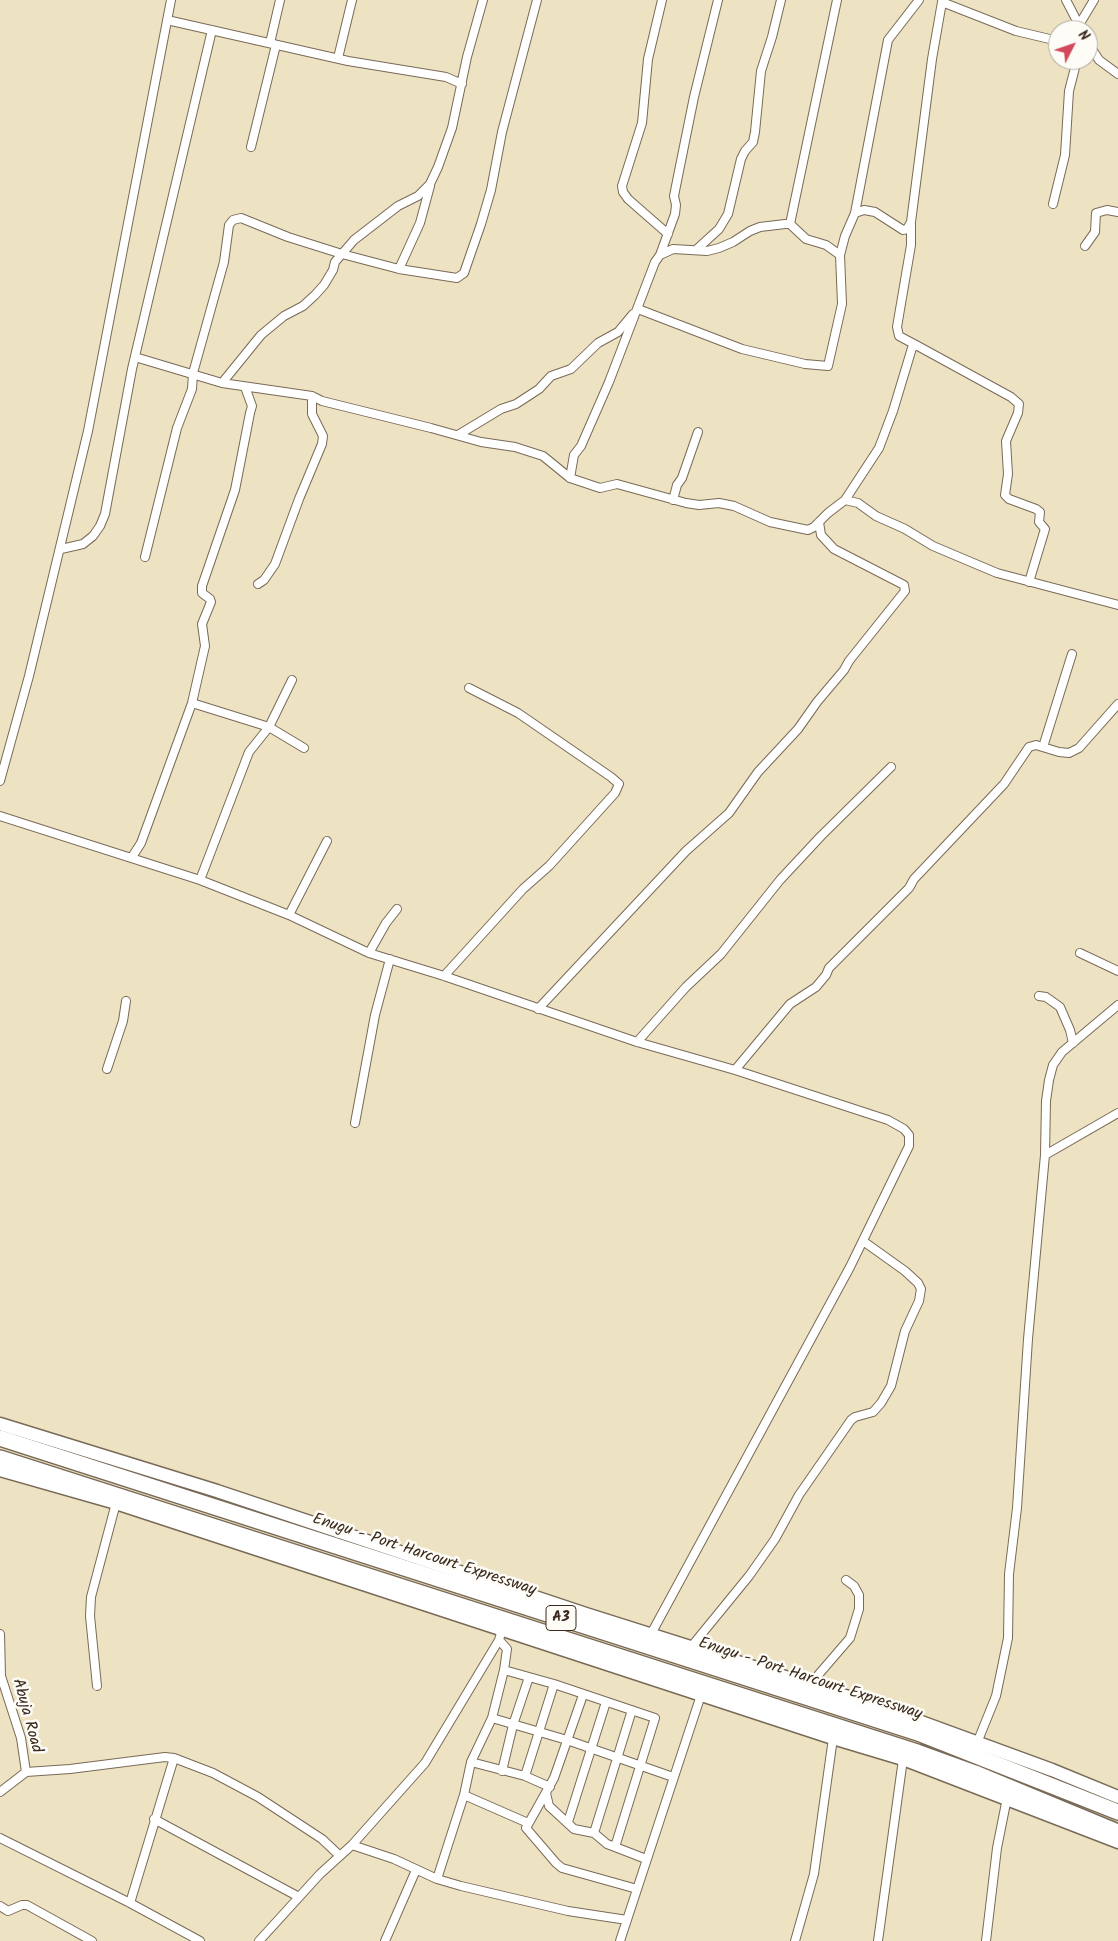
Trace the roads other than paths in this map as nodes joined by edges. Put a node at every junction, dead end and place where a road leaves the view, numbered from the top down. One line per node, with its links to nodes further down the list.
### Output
1 (171, 0): 14 (street)
2 (280, 0): 19 (street)
3 (352, 0): 20 (street)
4 (483, 0): 24 (street)
5 (537, 0): 38 (street)
6 (662, 0): 32 (street)
7 (718, 0): 32 (street)
8 (781, 0): 34 (street)
9 (837, 0): 31 (street)
10 (919, 0): 29 (street)
11 (1066, 0): 15 (street)
12 (1094, 0): 16 (street)
13 (940, 1): 18 (street); 30 (street)
14 (167, 20): 17 (street); 54 (street)
15 (1075, 20)
16 (1083, 20)
17 (212, 30): 19 (street); 41 (street)
18 (1048, 39)
19 (273, 44): 20 (street); 25 (street)
20 (338, 58): 24 (street)
21 (1098, 59): 23 (street)
22 (1074, 70): 27 (street)
23 (1118, 74)
24 (462, 84): 26 (street)
25 (251, 147)
26 (430, 184): 35 (street); 38 (street)
27 (1053, 204)
28 (1118, 212): 33 (street)
29 (855, 213): 30 (street); 37 (street)
30 (911, 222): 40 (street)
31 (790, 224): 34 (street); 37 (street)
32 (668, 234): 36 (street)
33 (1085, 246)
34 (696, 250): 36 (street)
35 (342, 254): 38 (street); 42 (street); 43 (street)
36 (660, 256): 39 (street)
37 (840, 256): 39 (street)
38 (400, 269)
39 (638, 309): 47 (street); 48 (street)
40 (916, 345): 50 (street); 56 (street)
41 (135, 358): 42 (street); 54 (street)
42 (193, 376): 43 (street); 55 (street)
43 (222, 383): 44 (street)
44 (245, 387): 45 (street); 62 (street)
45 (312, 396): 47 (street); 57 (street)
46 (698, 432): 49 (street)
47 (458, 435): 48 (street)
48 (570, 478): 49 (street)
49 (673, 500): 52 (street)
50 (845, 500): 51 (street); 56 (street)
51 (819, 522): 52 (street); 53 (street)
52 (808, 530): 53 (street)
53 (821, 534): 83 (street)
54 (61, 549): 68 (street)
55 (145, 557)
56 (1029, 582): 58 (street)
57 (258, 584)
58 (1118, 605)
59 (1072, 654): 65 (street)
60 (292, 680): 64 (street)
61 (470, 688): 79 (street)
62 (192, 703): 64 (street); 71 (street)
63 (1118, 704): 65 (street)
64 (269, 727): 66 (street); 72 (street)
65 (1043, 747): 87 (street)
66 (304, 748)
67 (891, 767): 84 (street)
68 (0, 781)
69 (0, 816): 71 (street)
70 (327, 841): 74 (street)
71 (132, 857): 72 (street)
72 (200, 880): 74 (street)
73 (397, 910): 75 (street)
74 (289, 915): 75 (street)
75 (369, 953): 77 (street)
76 (1080, 953): 78 (street)
77 (390, 959): 79 (street); 89 (street)
78 (1118, 971)
79 (444, 976): 83 (street)
80 (1039, 996): 85 (street)
81 (126, 1001): 86 (street)
82 (1118, 1005): 85 (street)
83 (538, 1009): 84 (street)
84 (637, 1042): 87 (street)
85 (1072, 1043): 90 (street)
86 (107, 1069)
87 (735, 1070): 91 (street)
88 (1118, 1113): 90 (street)
89 (355, 1123)
90 (1045, 1155): 116 (street)
91 (863, 1241): 99 (street); 100 (street)
92 (0, 1424): 99 (main road, Enugu - Port Harcourt Expressway / A3)
93 (0, 1438): 132 (highway, Enugu - Port Harcourt Expressway / A3)
94 (0, 1469): 95 (main road, A3); 136 (highway, A3)
95 (116, 1503): 98 (main road, A3); 106 (street)
96 (846, 1580): 105 (street)
97 (0, 1634): 102 (street, Abuja Road)
98 (501, 1634): 101 (street); 108 (main road, A3); 140 (street)
99 (651, 1634): 100 (main road, Enugu - Port Harcourt Expressway / A3)
100 (691, 1647): 105 (main road, Enugu - Port Harcourt Expressway / A3)
101 (504, 1670): 103 (street); 111 (street)
102 (1, 1676): 124 (street, Abuja Road)
103 (529, 1677): 104 (street); 112 (street)
104 (554, 1684): 107 (street); 113 (street)
105 (811, 1685): 116 (main road, Enugu - Port Harcourt Expressway / A3)
106 (97, 1686)
107 (583, 1695): 109 (street); 115 (street)
108 (701, 1695): 114 (main road, A3); 126 (street)
109 (606, 1702): 110 (street); 117 (street)
110 (632, 1710): 118 (street); 122 (street)
111 (492, 1718): 112 (street); 121 (street)
112 (513, 1725): 113 (street); 123 (street)
113 (540, 1732): 115 (street); 125 (street)
114 (833, 1738): 120 (main road, A3); 156 (street)
115 (567, 1740): 117 (street); 127 (street)
116 (977, 1742): 130 (main road, Enugu - Port Harcourt Expressway / A3)
117 (592, 1749): 118 (street); 134 (street)
118 (617, 1757): 122 (street); 137 (street)
119 (174, 1758): 124 (street); 133 (street); 142 (street)
120 (903, 1759): 131 (main road, A3); 157 (street)
121 (471, 1762): 123 (street); 129 (street)
122 (640, 1766): 126 (street); 141 (street)
123 (502, 1771): 125 (street)
124 (26, 1772): 128 (street, Abuja Road)
125 (525, 1776): 127 (street)
126 (673, 1777): 143 (street)
127 (548, 1790): 134 (street); 135 (street)
128 (0, 1792)
129 (464, 1795): 135 (street); 145 (street)
130 (1118, 1797)
131 (1007, 1798): 139 (main road, A3); 158 (street)
132 (1118, 1812)
133 (154, 1820): 147 (street); 148 (street)
134 (568, 1822): 137 (street)
135 (528, 1823): 146 (street)
136 (1118, 1832)
137 (594, 1833): 141 (street)
138 (0, 1838): 148 (street)
139 (1118, 1842)
140 (352, 1845): 142 (street); 144 (street)
141 (615, 1847): 143 (street)
142 (340, 1856): 147 (street)
143 (646, 1858): 146 (street)
144 (416, 1870): 145 (street); 154 (street)
145 (437, 1879): 150 (street)
146 (637, 1889): 150 (street)
147 (299, 1897): 153 (street)
148 (130, 1903): 152 (street)
149 (0, 1906): 151 (street)
150 (627, 1920): 155 (street)
151 (92, 1941)
152 (200, 1941)
153 (259, 1941)
154 (385, 1941)
155 (620, 1941)
156 (795, 1941)
157 (878, 1941)
158 (986, 1941)

